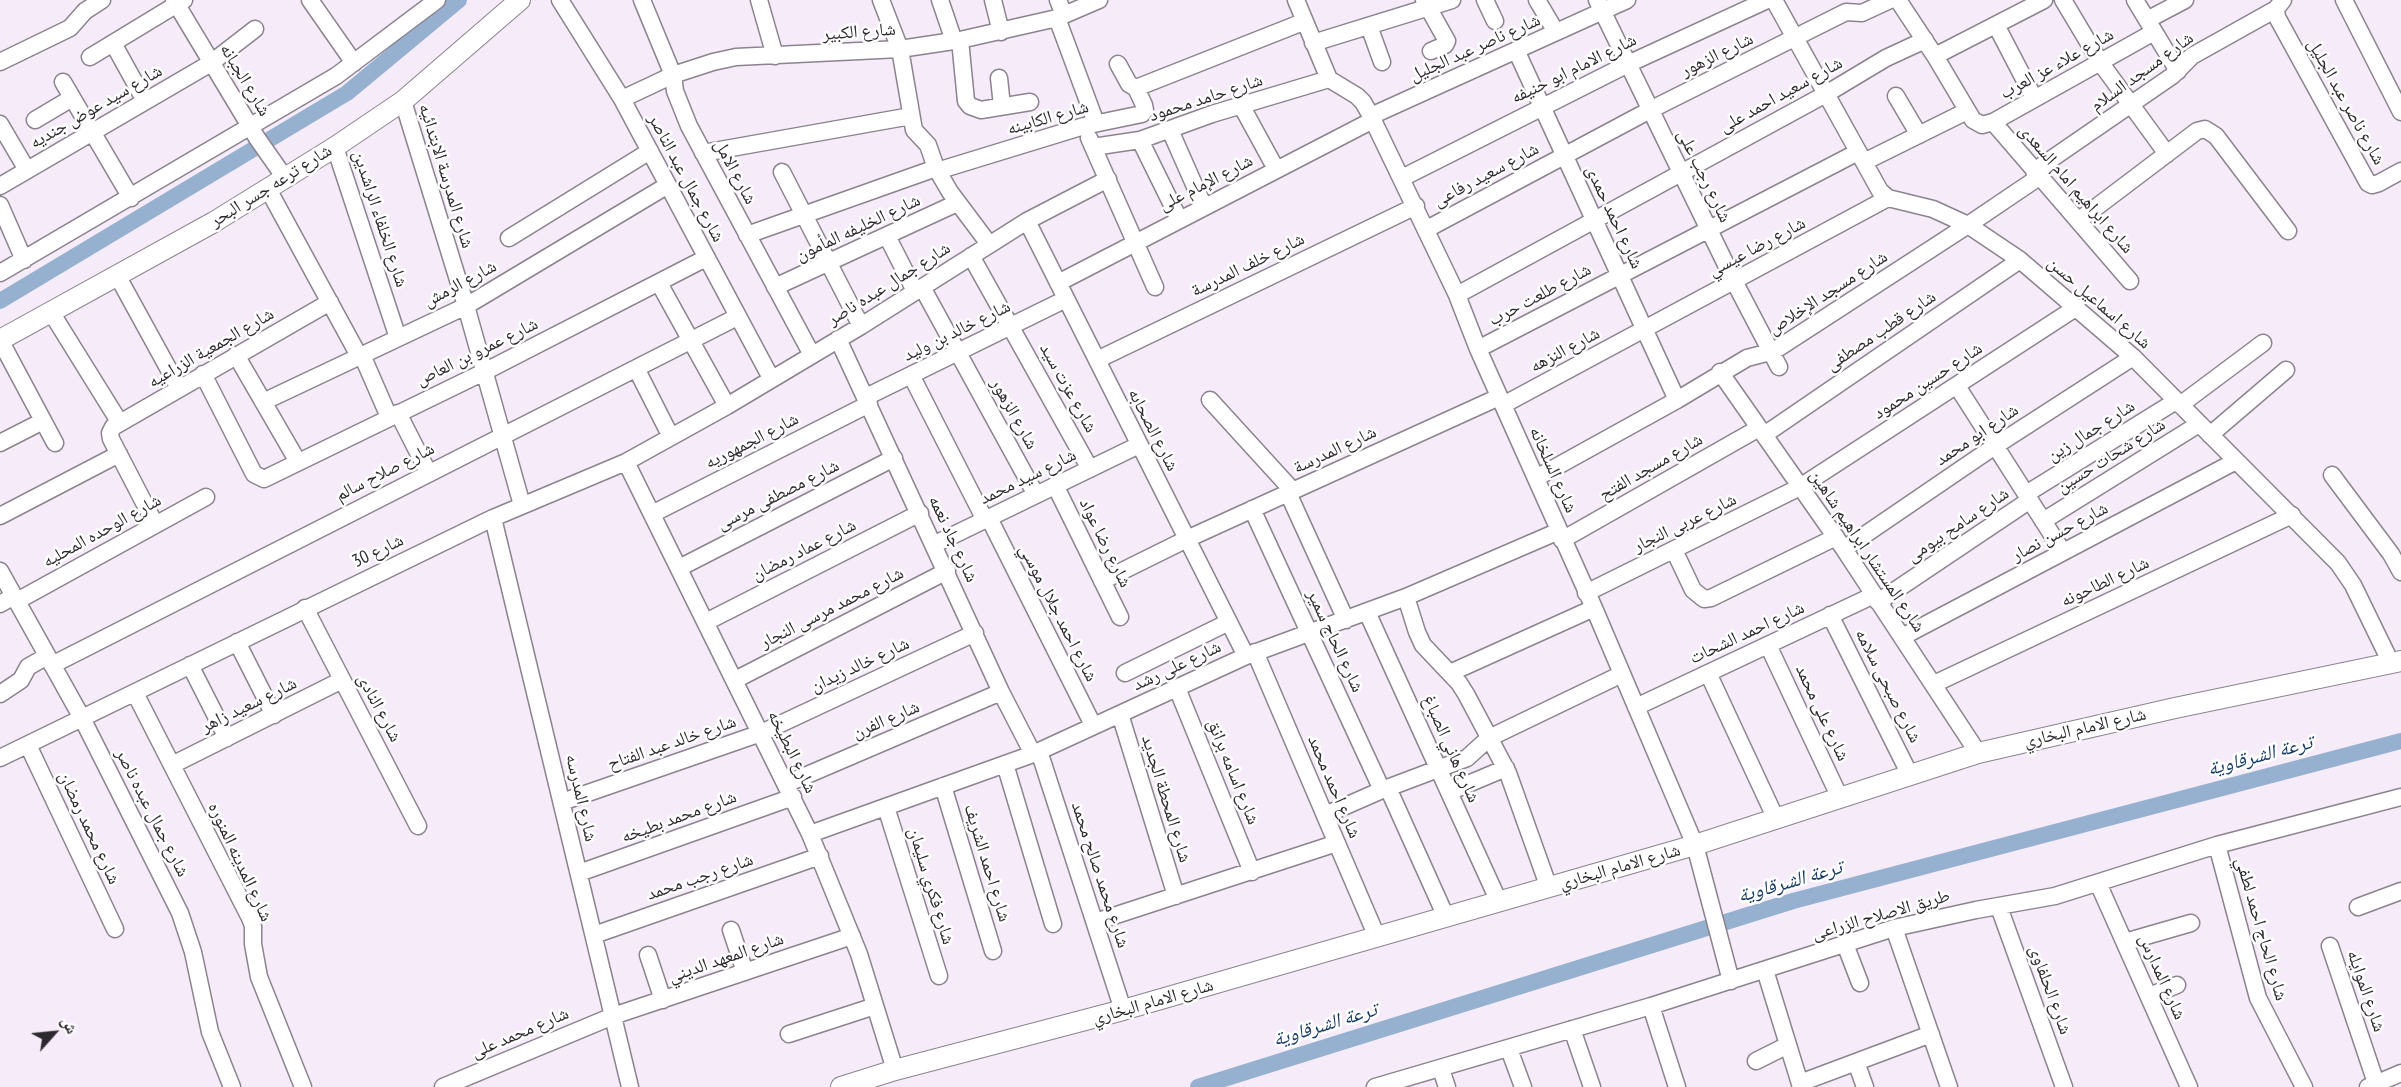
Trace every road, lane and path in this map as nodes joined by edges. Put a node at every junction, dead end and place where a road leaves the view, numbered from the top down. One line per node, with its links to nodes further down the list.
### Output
1 (102, 0): 49 (street)
2 (310, 0): 53 (street)
3 (436, 0): 53 (street)
4 (520, 0): 67 (street, شارع ترعه جسر البحر)
5 (560, 0): 66 (street, شارع جمال عبد الناصر)
6 (642, 0): 57 (street, شارع الامل)
7 (759, 0): 46 (street)
8 (881, 0): 43 (street)
9 (940, 0): 40 (street)
10 (993, 0): 36 (street)
11 (1099, 0): 29 (street, شارع الكبير)
12 (1296, 0): 31 (street)
13 (1452, 0): 26 (street)
14 (1485, 0): 30 (street)
15 (1537, 0): 37 (street)
16 (1628, 0): 28 (street, شارع ناصر عبد الجليل)
17 (1767, 0): 54 (street, شارع الامام ابو حنيفه)
18 (1774, 0): 38 (street)
19 (2044, 0): 32 (street)
20 (2063, 0): 51 (street)
21 (2135, 0): 34 (street)
22 (2185, 0): 34 (street, شارع علاء عز العرب)
23 (2344, 0): 75 (street)
24 (1899, 1): 38 (street, شارع الزهور); 39 (street, شارع ابراهيم امام السعدى)
25 (178, 2): 42 (street); 52 (street, شارع الجبانه)
26 (1427, 4): 33 (street); 45 (street)
27 (2279, 4): 56 (street, شارع مسجد السلام); 98 (street, شارع ناصر عبد الجليل)
28 (1599, 6): 37 (street, شارع ناصر عبد الجليل); 54 (street, شارع رجب على)
29 (1060, 11): 36 (street, شارع الكبير); 81 (street)
30 (1495, 21)
31 (1303, 22): 41 (street); 61 (street)
32 (1996, 25): 47 (street); 65 (street)
33 (1369, 26): 41 (street); 50 (street)
34 (2150, 26): 51 (street, شارع علاء عز العرب); 56 (street)
35 (255, 29): 52 (street, شارع سيد عوض جنديه)
36 (1001, 32): 40 (street, شارع الكبير)
37 (1556, 32): 44 (street, شارع ناصر عبد الجليل)
38 (1795, 38): 62 (street); 74 (street, شارع الزهور)
39 (1924, 40): 47 (street, شارع ابراهيم امام السعدى); 62 (street, شارع سعيد احمد على)
40 (957, 41): 43 (street, شارع الكبير); 72 (street)
41 (1313, 43): 59 (street)
42 (113, 44): 48 (street); 68 (street)
43 (900, 49): 46 (street, شارع الكبير); 76 (street)
44 (1516, 50): 73 (street, شارع احمد حمدى); 77 (street, شارع ناصر عبد الجليل)
45 (1431, 51)
46 (775, 56): 57 (street, شارع الكبير)
47 (1935, 56): 78 (street, شارع ابراهيم امام السعدى)
48 (90, 57)
49 (0, 62)
50 (1382, 62)
51 (2100, 62): 65 (street, شارع علاء عز العرب); 71 (street)
52 (211, 63): 68 (street, شارع سيد عوض جنديه); 84 (street, شارع الجبانه)
53 (354, 63): 84 (street)
54 (1628, 63): 73 (street, شارع الامام ابو حنيفه); 74 (street, شارع رجب على)
55 (1118, 64): 61 (street)
56 (2178, 71): 71 (street, شارع مسجد السلام)
57 (673, 75): 66 (street, شارع الكبير); 90 (street, شارع الامل)
58 (999, 78): 72 (street)
59 (1329, 80): 70 (street, شارع حامد محمود); 77 (street, شارع السلخانه)
60 (63, 82): 64 (street)
61 (1136, 88): 81 (street, شارع الكابينه)
62 (1826, 94): 93 (street); 100 (street, شارع سعيد احمد على)
63 (1896, 96): 85 (street)
64 (72, 98): 79 (street); 83 (street)
65 (2034, 98): 78 (street, شارع علاء عز العرب)
66 (622, 99): 89 (street, شارع جمال عبد الناصر)
67 (403, 100): 87 (street, شارع ترعه جسر البحر); 145 (street, شارع المدرسة الابتدائيه)
68 (145, 101): 83 (street, شارع سيد عوض جنديه)
69 (1030, 102): 72 (street)
70 (1241, 105): 82 (street, شارع حامد محمود); 94 (street)
71 (2132, 105): 91 (street); 101 (street, شارع مسجد السلام)
72 (1002, 106)
73 (1542, 107): 92 (street, شارع احمد حمدى); 102 (street, شارع الامام ابو حنيفه)
74 (1650, 110): 92 (street, شارع الزهور); 100 (street, شارع رجب على)
75 (2401, 112)
76 (911, 116): 90 (street); 96 (street)
77 (1372, 118): 94 (street, شارع الإمام على); 102 (street, شارع السلخانه)
78 (1979, 119): 85 (street, شارع علاء عز العرب); 101 (street, شارع ابراهيم امام السعدى)
79 (35, 120)
80 (0, 124): 95 (street)
81 (1090, 125): 88 (street); 96 (street, شارع الكابينه)
82 (1170, 130): 86 (street, شارع حامد محمود); 112 (street)
83 (92, 132): 95 (street, شارع سيد عوض جنديه); 107 (street)
84 (254, 133): 97 (street, شارع الجبانه); 107 (street)
85 (1919, 135): 93 (street, شارع علاء عز العرب)
86 (1140, 140): 88 (street, شارع حامد محمود); 114 (street)
87 (335, 147): 97 (street, شارع ترعه جسر البحر); 152 (street, شارع الخلفاء الراشدين)
88 (1093, 147): 103 (street)
89 (650, 151): 104 (street, شارع جمال عبد الناصر); 124 (street)
90 (703, 153): 122 (street, شارع الامل)
91 (2167, 154): 117 (street); 121 (street)
92 (1564, 156): 115 (street, شارع احمد حمدى); 119 (street, شارع سعيد رفاعى)
93 (1861, 157): 108 (street); 120 (street, شارع طلعت حرب)
94 (1276, 169): 112 (street, شارع الإمام على)
95 (27, 170): 105 (street, شارع سيد عوض جنديه)
96 (936, 170): 109 (street); 113 (street, شارع الكابينه)
97 (280, 171): 106 (street, شارع ترعه جسر البحر)
98 (2401, 171)
99 (782, 172): 113 (street)
100 (1681, 173): 115 (street, شارع سعيد احمد على); 120 (street, شارع رجب على)
101 (2036, 174): 117 (street, شارع ابراهيم امام السعدى); 118 (street, شارع مسجد الإخلاص)
102 (1402, 178): 111 (street, شارع السلخانه)
103 (1108, 179): 116 (street, شارع جمال عبده ناصر); 125 (street)
104 (668, 185): 128 (street, شارع جمال عبد الناصر); 145 (street, شارع الرمش)
105 (0, 186)
106 (268, 189): 133 (street, شارع ترعه جسر البحر); 144 (street)
107 (131, 198): 129 (street)
108 (1888, 198): 118 (street, شارع اسماعيل حسن); 135 (street, شارع رضا عيسي)
109 (957, 203): 123 (street, شارع الخليفه المأمون); 126 (street)
110 (0, 205): 129 (street)
111 (1416, 206): 119 (street, شارع السلخانه); 163 (street, شارع خلف المدرسة)
112 (1204, 207): 114 (street, شارع الإمام على)
113 (804, 213): 122 (street, شارع الكابينه); 131 (street)
114 (1179, 219): 125 (street, شارع الإمام على)
115 (1594, 220): 134 (street, شارع احمد حمدى); 142 (street, شارع سعيد احمد على)
116 (1027, 221): 126 (street, شارع جمال عبده ناصر); 138 (street, شارع الصحابه)
117 (2078, 221): 136 (street, شارع ابراهيم امام السعدى)
118 (1968, 225): 130 (street, شارع اسماعيل حسن); 164 (street, شارع مسجد الإخلاص)
119 (1427, 229): 142 (street, شارع السلخانه)
120 (1709, 231): 134 (street, شارع طلعت حرب); 135 (street, شارع رجب على)
121 (2288, 231)
122 (747, 235): 140 (street, شارع الامل)
123 (887, 236): 131 (street, شارع الخليفه المأمون); 141 (street, شارع الزهور)
124 (510, 238)
125 (1136, 242): 138 (street, شارع الإمام على); 139 (street)
126 (989, 244): 127 (street, شارع جمال عبده ناصر)
127 (971, 256): 141 (street, شارع جمال عبده ناصر); 150 (street, شارع عزت سيد)
128 (706, 258): 137 (street, شارع عمرو بن العاص); 148 (street, شارع جمال عبد الناصر)
129 (24, 260): 132 (street)
130 (2020, 260): 146 (street, شارع اسماعيل حسن); 185 (street, شارع قطب مصطفى)
131 (829, 263): 140 (street, شارع الخليفه المأمون); 149 (street)
132 (0, 273)
133 (117, 274): 147 (street, شارع ترعه جسر البحر); 173 (street)
134 (1619, 275): 151 (street, شارع احمد حمدى); 157 (street, شارع طلعت حرب)
135 (1734, 281): 151 (street, شارع رضا عيسي); 164 (street, شارع رجب على)
136 (2130, 281)
137 (659, 283): 155 (street); 167 (street, شارع عمرو بن العاص)
138 (1058, 283): 143 (street, شارع الصحابه)
139 (1155, 287)
140 (775, 288): 160 (street, شارع الامل)
141 (919, 289): 149 (street, شارع جمال عبده ناصر); 158 (street, شارع الزهور)
142 (1457, 295): 157 (street, شارع السلخانه)
143 (1066, 299): 150 (street, شارع خالد بن وليد); 163 (street, شارع الصحابه)
144 (330, 302): 159 (street, شارع الجمعية الزراعيه); 161 (street)
145 (465, 306): 152 (street, شارع الرمش); 167 (street, شارع المدرسة الابتدائيه)
146 (2077, 307): 162 (street, شارع اسماعيل حسن); 172 (street, شارع حسين محمود)
147 (51, 312): 154 (street, شارع ترعه جسر البحر); 183 (street)
148 (737, 317): 155 (street, شارع صلاح سالم); 171 (street, شارع جمال عبد الناصر)
149 (861, 326): 153 (street, شارع جمال عبده ناصر)
150 (1011, 326): 158 (street, شارع خالد بن وليد); 197 (street, شارع عزت سيد)
151 (1645, 329): 175 (street, شارع احمد حمدى); 177 (street, شارع النزهه)
152 (398, 338): 161 (street, شارع الرمش)
153 (838, 339): 160 (street, شارع جمال عبده ناصر); 176 (street, شارع جاد نعمه)
154 (0, 340): 182 (street)
155 (692, 341): 165 (street, شارع صلاح سالم); 180 (street)
156 (2263, 343): 179 (street, شارع جمال زين)
157 (1478, 349): 177 (street, شارع السلخانه)
158 (957, 352): 170 (street, شارع خالد بن وليد); 204 (street, شارع الزهور)
159 (236, 355): 169 (street, شارع الجمعية الزراعيه); 178 (street)
160 (812, 355): 171 (street, شارع جمال عبده ناصر)
161 (361, 356): 178 (street, شارع الرمش); 181 (street)
162 (2133, 357): 179 (street, شارع اسماعيل حسن); 191 (street, شارع ابو محمد)
163 (1097, 360): 190 (street, شارع الصحابه)
164 (1775, 360): 168 (street, شارع مسجد الإخلاص)
165 (637, 370): 186 (street, شارع صلاح سالم); 187 (street)
166 (2286, 370): 184 (street, شارع شحات حسين)
167 (484, 372): 181 (street, شارع عمرو بن العاص); 186 (street, شارع المدرسة الابتدائيه)
168 (1720, 372): 175 (street, شارع مسجد الإخلاص); 185 (street, شارع المستشار ابراهيم شاهين)
169 (203, 374): 173 (street, شارع الجمعية الزراعيه); 195 (street, شارع عمرو بن العاص)
170 (911, 375): 176 (street, شارع خالد بن وليد); 214 (street, شارع احمد جلال موسي)
171 (771, 378): 180 (street, شارع 30)
172 (1957, 386): 191 (street); 202 (street, شارع حسين محمود)
173 (179, 388): 183 (street, شارع الجمعية الزراعيه)
174 (1210, 400): 203 (street)
175 (1677, 400): 200 (street, شارع مسجد الإخلاص)
176 (867, 401): 193 (street, شارع جاد نعمه); 210 (street, شارع الجمهوريه)
177 (1501, 401): 200 (street, شارع السلخانه); 203 (street, شارع المدرسة)
178 (263, 402): 195 (street)
179 (2178, 403): 184 (street, شارع اسماعيل حسن); 206 (street, شارع جمال زين)
180 (727, 406): 187 (street, شارع 30)
181 (394, 415): 195 (street, شارع عمرو بن العاص); 198 (street)
182 (43, 421): 188 (street); 189 (street)
183 (116, 425): 192 (street)
184 (2205, 430): 194 (street, شارع اسماعيل حسن); 215 (street, شارع شحات حسين)
185 (1762, 432): 202 (street, شارع المستشار ابراهيم شاهين); 217 (street, شارع مسجد الفتح)
186 (502, 435): 198 (street, شارع صلاح سالم); 207 (street, شارع المدرسة الابتدائيه)
187 (671, 437): 196 (street, شارع 30)
188 (56, 443)
189 (0, 444)
190 (1139, 445): 197 (street, شارع سيد محمد); 218 (street, شارع الصحابه)
191 (1995, 446): 206 (street); 219 (street, شارع ابو محمد)
192 (119, 454): 212 (street); 216 (street)
193 (894, 458): 209 (street, شارع جاد نعمه); 223 (street, شارع مصطفى مرسى)
194 (2236, 461): 211 (street, شارع اسماعيل حسن); 222 (street, شارع حسن نصار)
195 (298, 462)
196 (626, 462): 207 (street, شارع 30); 210 (street, شارع البطيخه)
197 (1089, 469): 201 (street, شارع سيد محمد)
198 (428, 472): 245 (street, شارع صلاح سالم)
199 (2332, 475): 226 (street)
200 (1536, 478): 217 (street, شارع السلخانه)
201 (1055, 485): 204 (street, شارع سيد محمد); 227 (street, شارع رضا عواد)
202 (1800, 487): 219 (street, شارع المستشار ابراهيم شاهين); 221 (street, شارع عربى النجار)
203 (1290, 492): 208 (street, شارع المدرسة); 236 (street)
204 (1036, 495): 214 (street, شارع سيد محمد)
205 (206, 497): 216 (street, شارع الوحده المحليه)
206 (2028, 497): 215 (street); 229 (street, شارع سامح بيومى)
207 (522, 506): 213 (street, شارع 30)
208 (1252, 509): 218 (street, شارع المدرسة); 240 (street, شارع الحاج سمير)
209 (920, 513): 220 (street, شارع جاد نعمه); 237 (street, شارع عماد رمضان)
210 (652, 514): 223 (street, شارع البطيخه)
211 (2292, 515): 246 (street, شارع اسماعيل حسن); 254 (street, شارع الطاحونه)
212 (0, 516)
213 (494, 518): 232 (street, شارع 30); 282 (street, شارع المدرسه)
214 (987, 519): 220 (street, شارع سيد محمد); 263 (street, شارع احمد جلال موسي)
215 (2043, 521): 222 (street)
216 (155, 524): 230 (street, شارع الوحده المحليه)
217 (1561, 536): 228 (street, شارع على رشد); 231 (street, شارع السلخانه)
218 (1187, 539): 227 (street, شارع المدرسة); 238 (street, شارع الصحابه)
219 (1840, 543): 221 (street, شارع ابو محمد); 229 (street, شارع المستشار ابراهيم شاهين)
220 (934, 544): 225 (street, شارع جاد نعمه)
221 (1674, 550): 231 (street, شارع عربى النجار)
222 (2063, 552): 241 (street, شارع حسن نصار)
223 (679, 568): 237 (street, شارع البطيخه)
224 (0, 571): 230 (street, شارع جمال عبده ناصر)
225 (947, 572): 239 (street, شارع جاد نعمه); 253 (street, شارع محمد مرسى النجار)
226 (2401, 572)
227 (1102, 581): 235 (street, شارع رضا عواد)
228 (1406, 597): 233 (street, شارع على رشد); 249 (street)
229 (1876, 598): 234 (street, شارع احمد الشحات); 241 (street, شارع المستشار ابراهيم شاهين)
230 (10, 600): 245 (street, شارع جمال عبده ناصر)
231 (1590, 601): 249 (street, شارع عربى النجار); 251 (street, شارع السلخانه)
232 (305, 608): 242 (street, شارع 30); 252 (street, شارع النادى)
233 (1367, 612): 236 (street, شارع على رشد); 274 (street, شارع هاني الصباغ)
234 (1830, 615): 243 (street, شارع احمد الشحات); 275 (street, شارع صبحى سلامه)
235 (1120, 617)
236 (1346, 620): 240 (street, شارع على رشد)
237 (706, 622): 253 (street, شارع البطيخه)
238 (1229, 622): 244 (street, شارع الصحابه); 248 (street)
239 (975, 633): 256 (street, شارع جاد نعمه); 264 (street, شارع خالد زيدان)
240 (1310, 633): 244 (street, شارع على رشد); 277 (street, شارع الحاج سمير)
241 (1902, 638): 254 (street, شارع المستشار ابراهيم شاهين)
242 (237, 642): 247 (street, شارع 30); 261 (street)
243 (1768, 645): 250 (street, شارع احمد الشحات); 281 (street, شارع على محمد)
244 (1250, 654): 255 (street, شارع على رشد); 284 (street, شارع احمد محمد)
245 (50, 660): 258 (street, شارع صلاح سالم); 262 (street, شارع جمال عبده ناصر)
246 (2396, 662): 269 (street, شارع الامام البخاري)
247 (190, 665): 257 (street, شارع 30); 265 (street)
248 (1125, 673)
249 (1450, 673): 266 (street)
250 (1708, 673): 259 (street, شارع احمد الشحات); 285 (street)
251 (1622, 674): 259 (street, شارع السلخانه); 266 (street)
252 (342, 680): 261 (street, شارع سعيد زاهر); 286 (street, شارع النادى)
253 (735, 680): 264 (street, شارع البطيخه)
254 (1934, 684): 269 (street, شارع المستشار ابراهيم شاهين)
255 (1177, 688): 260 (street, شارع على رشد); 292 (street, شارع اسامه برانق)
256 (1001, 692): 268 (street, شارع جاد نعمه); 278 (street, شارع الفرن)
257 (135, 693): 262 (street, شارع 30); 272 (street, شارع المدينه المنوره)
258 (0, 694)
259 (1636, 707): 290 (street, شارع السلخانه)
260 (1120, 714): 263 (street, شارع على رشد); 297 (street, شارع المحطة الجديد)
261 (274, 715): 265 (street, شارع سعيد زاهر)
262 (82, 718): 267 (street, شارع 30); 340 (street, شارع جمال عبده ناصر)
263 (1093, 725): 268 (street, شارع على رشد)
264 (761, 733): 278 (street, شارع البطيخه); 282 (street, شارع خالد عبد الفتاح)
265 (227, 738): 272 (street, شارع سعيد زاهر)
266 (1489, 738): 273 (street); 274 (street)
267 (28, 745): 270 (street, شارع 30); 305 (street, شارع محمد رمضان)
268 (1036, 753): 271 (street, شارع على رشد); 302 (street, شارع محمد صالح محمد)
269 (1978, 753): 275 (street, شارع الامام البخاري)
270 (0, 758)
271 (1005, 764): 276 (street, شارع على رشد); 304 (street)
272 (172, 765): 341 (street, شارع المدينه المنوره)
273 (1506, 768): 279 (street); 295 (street)
274 (1439, 769): 277 (street); 279 (street, شارع هاني الصباغ)
275 (1910, 775): 281 (street, شارع الامام البخاري)
276 (944, 786): 283 (street, شارع على رشد); 314 (street, شارع احمد الشريف)
277 (1385, 789): 284 (street); 301 (street, شارع الحاج سمير)
278 (790, 791): 287 (street, شارع البطيخه); 293 (street, شارع محمد بطيخه)
279 (1449, 792): 298 (street, شارع هاني الصباغ)
280 (2401, 797): 289 (street, طريق الاصلاح الزراعى)
281 (1840, 798): 285 (street, شارع الامام البخاري)
282 (562, 802): 293 (street, شارع المدرسه)
283 (886, 807): 287 (street, شارع على رشد); 318 (street, شارع فكري سليمان)
284 (1325, 815): 288 (street, شارع احمد محمد)
285 (1776, 819): 290 (street, شارع الامام البخاري)
286 (418, 826)
287 (810, 834): 291 (street, شارع البطيخه)
288 (1337, 843): 292 (street); 310 (street, شارع احمد محمد)
289 (2217, 845): 294 (street, طريق الاصلاح الزراعى); 354 (street, شارع الحاج احمد لطفي)
290 (1695, 846): 295 (street, شارع الامام البخاري); 319 (street, شارع السلخانه)
291 (820, 856): 308 (street, شارع رجب محمد); 309 (street, شارع البطيخه)
292 (1252, 872): 297 (street)
293 (579, 873): 308 (street, شارع المدرسه)
294 (2098, 883): 299 (street, طريق الاصلاح الزراعى); 311 (street, شارع المدارس)
295 (1549, 888): 298 (street, شارع الامام البخاري)
296 (2401, 891): 300 (street)
297 (1176, 896): 302 (street)
298 (1499, 902): 301 (street, شارع الامام البخاري)
299 (1999, 906): 306 (street, طريق الاصلاح الزراعى); 352 (street, شارع الحلفاوى)
300 (2358, 907)
301 (1446, 917): 310 (street, شارع الامام البخاري)
302 (1095, 922): 326 (street, شارع محمد صالح محمد)
303 (2191, 922): 311 (street)
304 (1053, 924)
305 (115, 928)
306 (1894, 928): 312 (street, طريق الاصلاح الزراعى); 330 (street)
307 (731, 930): 317 (street)
308 (594, 935): 327 (street, شارع المدرسه)
309 (852, 936): 317 (street, شارع المعهد الديني); 324 (street, شارع البطيخه)
310 (1377, 937): 326 (street, شارع الامام البخاري)
311 (2125, 942): 322 (street, شارع المدارس)
312 (1845, 944): 316 (street, طريق الاصلاح الزراعى); 320 (street)
313 (2330, 946): 339 (street, شارع الموايله)
314 (993, 951)
315 (648, 955): 323 (street)
316 (1765, 970): 319 (street, طريق الاصلاح الزراعى); 331 (street)
317 (745, 972): 323 (street, شارع المعهد الديني)
318 (939, 976)
319 (1731, 981): 325 (street, طريق الاصلاح الزراعى)
320 (1860, 982)
321 (2177, 985): 322 (street)
322 (2149, 996): 353 (street, شارع المدارس)
323 (663, 1000): 327 (street, شارع المعهد الديني)
324 (875, 1006): 329 (street); 336 (street, شارع البطيخه)
325 (1651, 1006): 328 (street, طريق الاصلاح الزراعى); 349 (street)
326 (1124, 1010): 336 (street, شارع الامام البخاري)
327 (613, 1016): 342 (street, شارع محمد على); 343 (street, شارع المدرسه)
328 (1572, 1029): 332 (street, طريق الاصلاح الزراعى); 348 (street)
329 (789, 1034)
330 (1931, 1034): 334 (street); 351 (street)
331 (1788, 1045): 333 (street); 338 (street)
332 (1509, 1049): 335 (street, طريق الاصلاح الزراعى); 347 (street)
333 (1756, 1061)
334 (1856, 1062): 338 (street); 350 (street)
335 (1441, 1069): 345 (street, طريق الاصلاح الزراعى); 346 (street)
336 (895, 1070): 344 (street, شارع الامام البخاري)
337 (2401, 1073): 339 (street)
338 (1800, 1085)
339 (2372, 1085)
340 (232, 1087)
341 (303, 1087)
342 (443, 1087)
343 (630, 1087)
344 (842, 1087)
345 (1375, 1087)
346 (1448, 1087)
347 (1523, 1087)
348 (1592, 1087)
349 (1677, 1087)
350 (1865, 1087)
351 (1949, 1087)
352 (2064, 1087)
353 (2189, 1087)
354 (2304, 1087)

